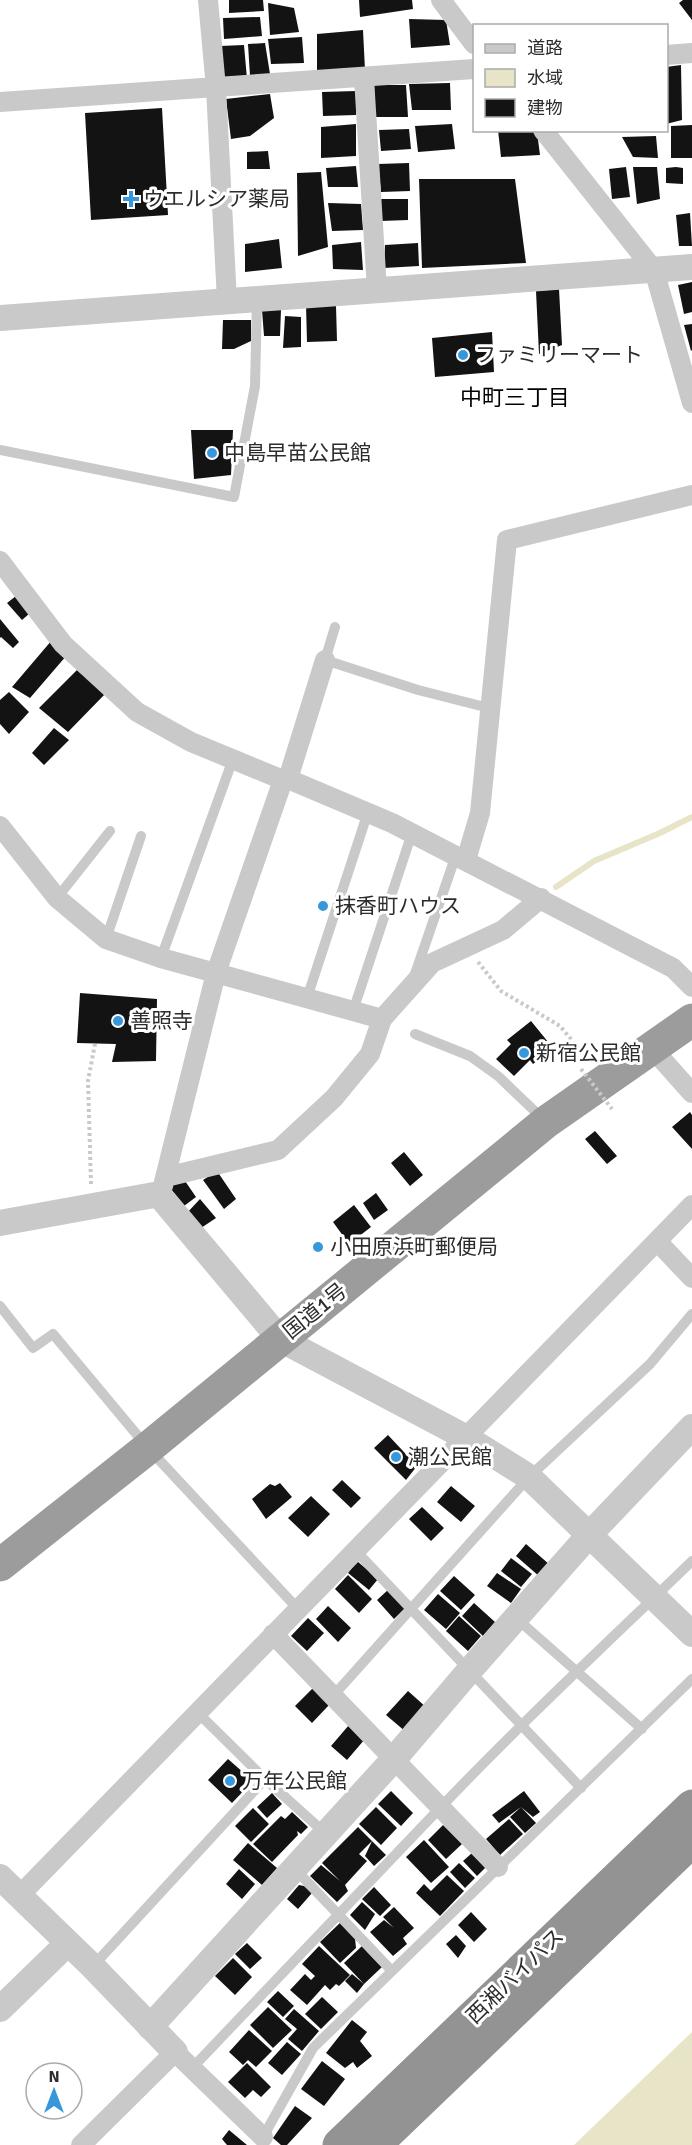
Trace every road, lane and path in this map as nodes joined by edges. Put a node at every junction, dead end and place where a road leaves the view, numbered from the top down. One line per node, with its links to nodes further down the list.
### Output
1 (208, 0): 8 (street)
2 (441, 0): 3 (street)
3 (473, 43)
4 (692, 53): 5 (street)
5 (668, 55)
6 (473, 69): 7 (street)
7 (364, 78): 8 (street); 13 (street)
8 (216, 88): 9 (street); 15 (street)
9 (0, 102)
10 (545, 132): 12 (street)
11 (692, 267): 12 (street)
12 (654, 270): 13 (street); 17 (street)
13 (377, 290): 14 (street)
14 (257, 300): 15 (street); 18 (lane)
15 (227, 301): 16 (street)
16 (0, 318)
17 (692, 403)
18 (0, 450)
19 (692, 495): 23 (street)
20 (0, 561): 24 (street)
21 (335, 627): 22 (lane)
22 (325, 660): 23 (lane); 25 (street)
23 (489, 708): 31 (street)
24 (233, 759): 25 (street); 36 (lane)
25 (286, 779): 26 (street); 37 (street)
26 (368, 812): 29 (street); 40 (lane)
27 (0, 826): 32 (street)
28 (110, 831): 32 (lane)
29 (412, 832): 31 (street); 41 (lane)
30 (141, 836): 34 (lane)
31 (461, 858): 33 (street); 38 (lane)
32 (57, 897): 34 (street)
33 (541, 898): 35 (street); 39 (street)
34 (106, 939): 36 (street)
35 (466, 947): 38 (street); 47 (path)
36 (161, 958): 37 (street)
37 (216, 973): 40 (street); 50 (street)
38 (411, 986): 42 (street)
39 (692, 987)
40 (307, 998): 41 (street)
41 (353, 1011): 42 (street)
42 (382, 1019): 50 (street)
43 (692, 1020): 46 (highway, 国道1号)
44 (414, 1034): 49 (lane)
45 (95, 1044): 52 (path)
46 (651, 1047): 47 (highway, 国道1号); 48 (street)
47 (600, 1086): 47 (path, bridge); 49 (highway, 国道1号)
48 (692, 1094)
49 (546, 1122): 59 (highway, 国道1号)
50 (163, 1186): 52 (street); 59 (street)
51 (692, 1205): 54 (street)
52 (92, 1206): 53 (street)
53 (0, 1223)
54 (657, 1241): 55 (street); 61 (street)
55 (692, 1278)
56 (0, 1306): 58 (lane)
57 (692, 1314): 63 (lane)
58 (4, 1319): 62 (lane)
59 (280, 1339): 61 (street); 62 (highway, 国道1号)
60 (692, 1427): 64 (street)
61 (465, 1437): 63 (street); 65 (street)
62 (148, 1448): 67 (highway, 国道1号); 69 (lane)
63 (529, 1477): 64 (street); 70 (lane)
64 (590, 1534): 68 (street); 71 (street)
65 (356, 1551): 69 (street); 70 (lane)
66 (692, 1561): 68 (lane)
67 (0, 1565)
68 (655, 1597): 73 (street); 75 (lane)
69 (297, 1609): 72 (street)
70 (412, 1609): 74 (lane); 77 (lane)
71 (515, 1618): 74 (street); 75 (lane)
72 (273, 1634): 77 (street); 78 (street)
73 (692, 1634)
74 (469, 1671): 79 (lane); 81 (street)
75 (577, 1672): 79 (lane); 80 (lane)
76 (692, 1680): 80 (lane)
77 (333, 1696): 81 (street)
78 (197, 1712): 82 (lane); 91 (street)
79 (522, 1726): 83 (lane); 85 (lane)
80 (642, 1729): 83 (lane)
81 (394, 1760): 85 (street); 86 (street)
82 (265, 1779): 86 (lane); 94 (lane)
83 (581, 1788): 88 (lane)
84 (692, 1806): 101 (highway, 西湘バイパス)
85 (441, 1807): 88 (street); 92 (lane)
86 (326, 1834): 89 (street)
87 (692, 1841): 102 (highway, 西湘バイパス)
88 (498, 1867): 95 (lane)
89 (295, 1869): 92 (lane); 97 (street)
90 (0, 1877): 91 (street)
91 (20, 1896): 93 (street)
92 (339, 1916): 95 (lane); 98 (lane)
93 (68, 1944): 94 (street); 96 (street)
94 (92, 1966): 97 (street)
95 (391, 1970): 99 (lane)
96 (0, 2009)
97 (150, 2027): 98 (street)
98 (183, 2060): 99 (street); 100 (street)
99 (263, 2137)
100 (81, 2145)
101 (339, 2145)
102 (375, 2145)

